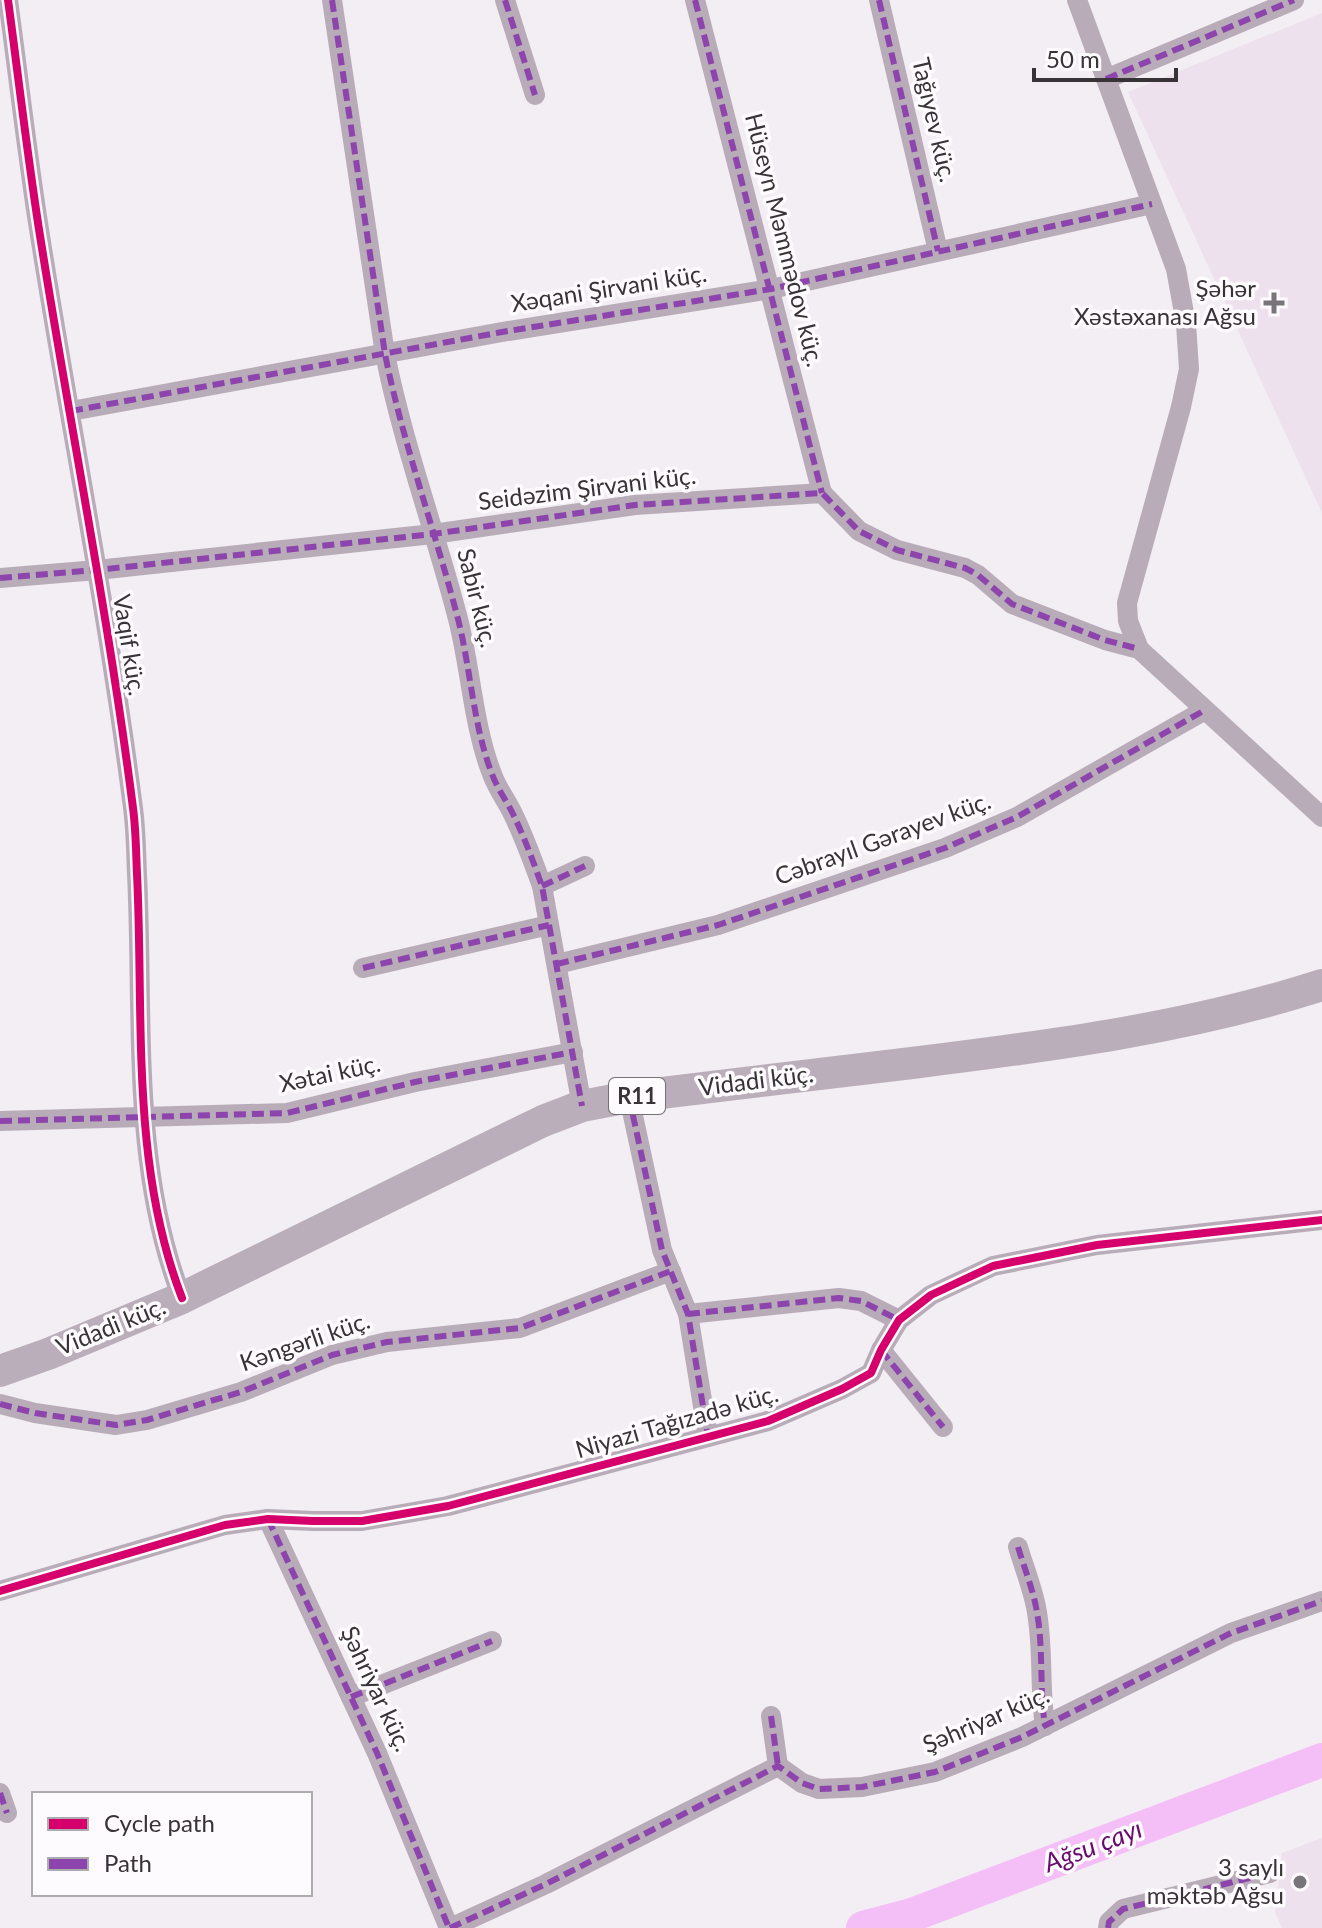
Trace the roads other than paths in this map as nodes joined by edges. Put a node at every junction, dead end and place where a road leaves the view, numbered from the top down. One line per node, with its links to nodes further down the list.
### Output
1 (8, 0): 14 (street, Vaqif küç.)
2 (332, 0): 13 (street, Sabir küç.)
3 (505, 0): 9 (street)
4 (695, 0): 12 (street, Hüseyn Məmmədov küç.)
5 (879, 0): 11 (street, Tağıyev küç.)
6 (1077, 0): 8 (street)
7 (1294, 0): 8 (street)
8 (1106, 79): 10 (street)
9 (535, 95)
10 (1152, 204): 11 (street, Xəqani Şirvani küç.); 19 (street)
11 (938, 251): 12 (street, Xəqani Şirvani küç.)
12 (771, 289): 13 (street, Xəqani Şirvani küç.); 15 (street, Hüseyn Məmmədov küç.)
13 (385, 354): 14 (street, Xəqani Şirvani küç.); 16 (street, Sabir küç.)
14 (71, 411): 17 (street, Vaqif küç.)
15 (822, 493): 16 (street, Seidəzim Şirvani küç.); 19 (street)
16 (433, 534): 17 (street, Seidəzim Şirvani küç.); 23 (street, Sabir küç.)
17 (97, 570): 18 (street, Seidəzim Şirvani küç.); 31 (street, Vaqif küç.)
18 (0, 578)
19 (1139, 649): 20 (street)
20 (1205, 710): 21 (street); 25 (street, Cəbrayıl Gərayev küç.)
21 (1322, 817)
22 (585, 866): 23 (street)
23 (542, 886): 24 (street, Sabir küç.)
24 (549, 925): 25 (street, Sabir küç.); 26 (street)
25 (557, 964): 28 (street, Sabir küç.)
26 (363, 968)
27 (1322, 985): 29 (main road, Vidadi küç. / R11)
28 (573, 1052): 30 (street, Sabir küç.); 31 (street, Xətai küç.)
29 (629, 1097): 30 (main road, Vidadi küç. / R11); 34 (street)
30 (582, 1106): 35 (main road, Vidadi küç. / R11)
31 (144, 1117): 32 (street, Xətai küç.); 35 (street, Vaqif küç.)
32 (0, 1121)
33 (1322, 1220): 37 (street, Niyazi Tağızadə küç.)
34 (671, 1271): 36 (street); 40 (street, Kəngərli küç.)
35 (182, 1298): 39 (main road, Vidadi küç. / R11)
36 (688, 1314): 37 (street); 42 (street)
37 (899, 1320): 38 (street, Niyazi Tağızadə küç.)
38 (881, 1350): 41 (street); 42 (street, Niyazi Tağızadə küç.)
39 (0, 1371)
40 (0, 1404)
41 (943, 1427)
42 (708, 1437): 43 (street, Niyazi Tağızadə küç.)
43 (268, 1519): 45 (street, Niyazi Tağızadə küç.); 48 (street, Şəhriyar küç.)
44 (1018, 1547): 50 (street)
45 (0, 1591)
46 (1322, 1601): 50 (street, Şəhriyar küç.)
47 (492, 1641): 48 (street)
48 (351, 1697): 53 (street, Şəhriyar küç.)
49 (771, 1716): 51 (street)
50 (1045, 1726): 51 (street, Şəhriyar küç.)
51 (778, 1766): 53 (street, Şəhriyar küç.)
52 (1270, 1873): 54 (street)
53 (450, 1928)
54 (1108, 1928)

